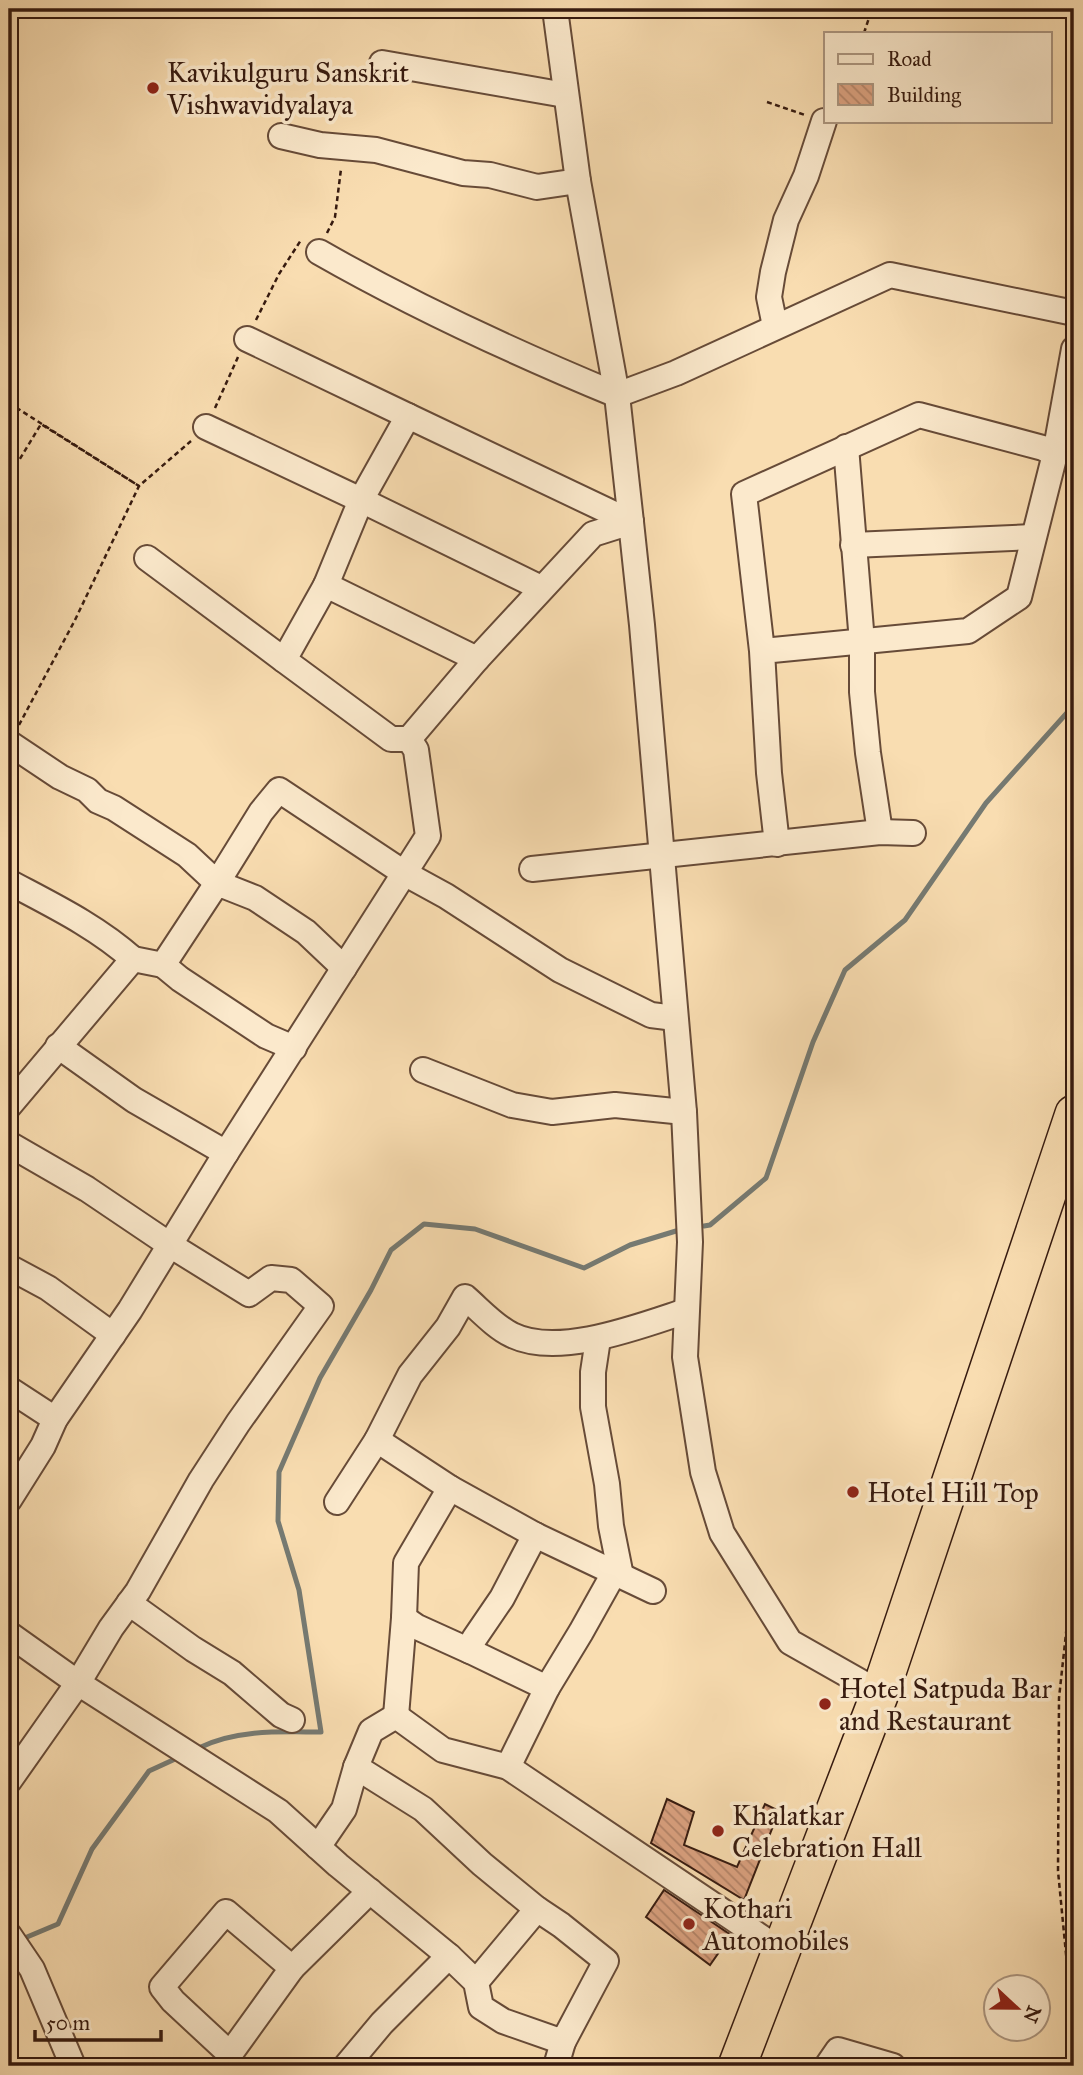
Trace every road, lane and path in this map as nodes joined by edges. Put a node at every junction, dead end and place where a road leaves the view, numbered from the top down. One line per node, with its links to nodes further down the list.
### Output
1 (555, 9): 5 (street)
2 (872, 9): 3 (path)
3 (864, 32)
4 (382, 63): 5 (street)
5 (565, 95): 10 (street)
6 (767, 102): 7 (path)
7 (824, 121): 13 (street)
8 (281, 136): 9 (street)
9 (344, 147): 10 (street); 11 (path)
10 (578, 181): 16 (street)
11 (319, 252): 14 (path); 16 (street)
12 (1074, 313): 13 (street)
13 (775, 326): 16 (street)
14 (247, 339): 18 (street); 19 (path)
15 (1074, 349): 22 (street)
16 (617, 395): 26 (street)
17 (9, 403): 21 (path)
18 (408, 416): 25 (street); 26 (street)
19 (206, 427): 24 (path); 25 (street)
20 (846, 447): 22 (street); 28 (street); 33 (street)
21 (85, 452): 23 (path); 24 (path)
22 (1055, 454): 27 (street)
23 (9, 477)
24 (139, 486): 37 (path)
25 (361, 500): 30 (street); 31 (street)
26 (631, 522): 31 (street); 41 (street)
27 (1033, 537): 28 (street); 32 (street)
28 (853, 545): 32 (street)
29 (147, 558): 35 (street)
30 (326, 585): 34 (street); 35 (street)
31 (541, 587): 34 (street)
32 (862, 642): 33 (street); 38 (street)
33 (762, 651): 40 (street)
34 (477, 659): 36 (street)
35 (284, 660): 36 (street)
36 (409, 739): 43 (street)
37 (9, 743): 45 (street)
38 (880, 832): 39 (street); 40 (street)
39 (913, 833)
40 (777, 845): 41 (street)
41 (661, 856): 42 (street); 49 (street)
42 (532, 869)
43 (404, 873): 45 (street); 48 (street); 49 (street)
44 (9, 882): 46 (street)
45 (217, 883): 47 (street); 48 (street)
46 (133, 959): 47 (street); 50 (street)
47 (163, 965): 51 (street)
48 (344, 968): 51 (street)
49 (675, 1017): 54 (street)
50 (58, 1046): 53 (street); 57 (street)
51 (293, 1048): 57 (street)
52 (423, 1070): 54 (street)
53 (9, 1106)
54 (684, 1112): 60 (street)
55 (1074, 1114): 79 (highway)
56 (9, 1144): 58 (street)
57 (226, 1153): 58 (street)
58 (170, 1245): 61 (street); 73 (street)
59 (9, 1267): 61 (street)
60 (687, 1311): 62 (street); 79 (street)
61 (113, 1335): 64 (street)
62 (598, 1339): 65 (street); 71 (street)
63 (9, 1389): 64 (street)
64 (55, 1419): 67 (street)
65 (377, 1440): 66 (street); 68 (street)
66 (450, 1488): 69 (street); 74 (street)
67 (9, 1500)
68 (337, 1502)
69 (535, 1535): 71 (street); 76 (street)
70 (1074, 1570): 101 (path)
71 (617, 1574): 72 (street); 78 (street)
72 (653, 1591)
73 (130, 1603): 77 (street); 81 (street)
74 (404, 1618): 76 (street); 80 (street)
75 (9, 1634): 77 (street)
76 (470, 1651): 78 (street)
77 (78, 1683): 84 (street); 85 (street)
78 (547, 1688): 83 (street)
79 (880, 1693): 89 (highway)
80 (396, 1716): 82 (street); 83 (street)
81 (292, 1720)
82 (356, 1767): 85 (street); 87 (street)
83 (508, 1767): 89 (street)
84 (9, 1781)
85 (318, 1847): 86 (street)
86 (370, 1891): 90 (street); 91 (street)
87 (537, 1909): 92 (street); 93 (street)
88 (9, 1935): 95 (street)
89 (780, 1950): 98 (highway)
90 (449, 1956): 92 (street); 96 (street)
91 (292, 1968): 94 (street); 94 (street)
92 (476, 1982): 93 (street)
93 (563, 2042): 97 (street)
94 (232, 2062)
95 (73, 2066)
96 (346, 2066)
97 (556, 2066)
98 (737, 2066)
99 (827, 2066): 100 (street)
100 (893, 2066)
101 (1068, 2066)

